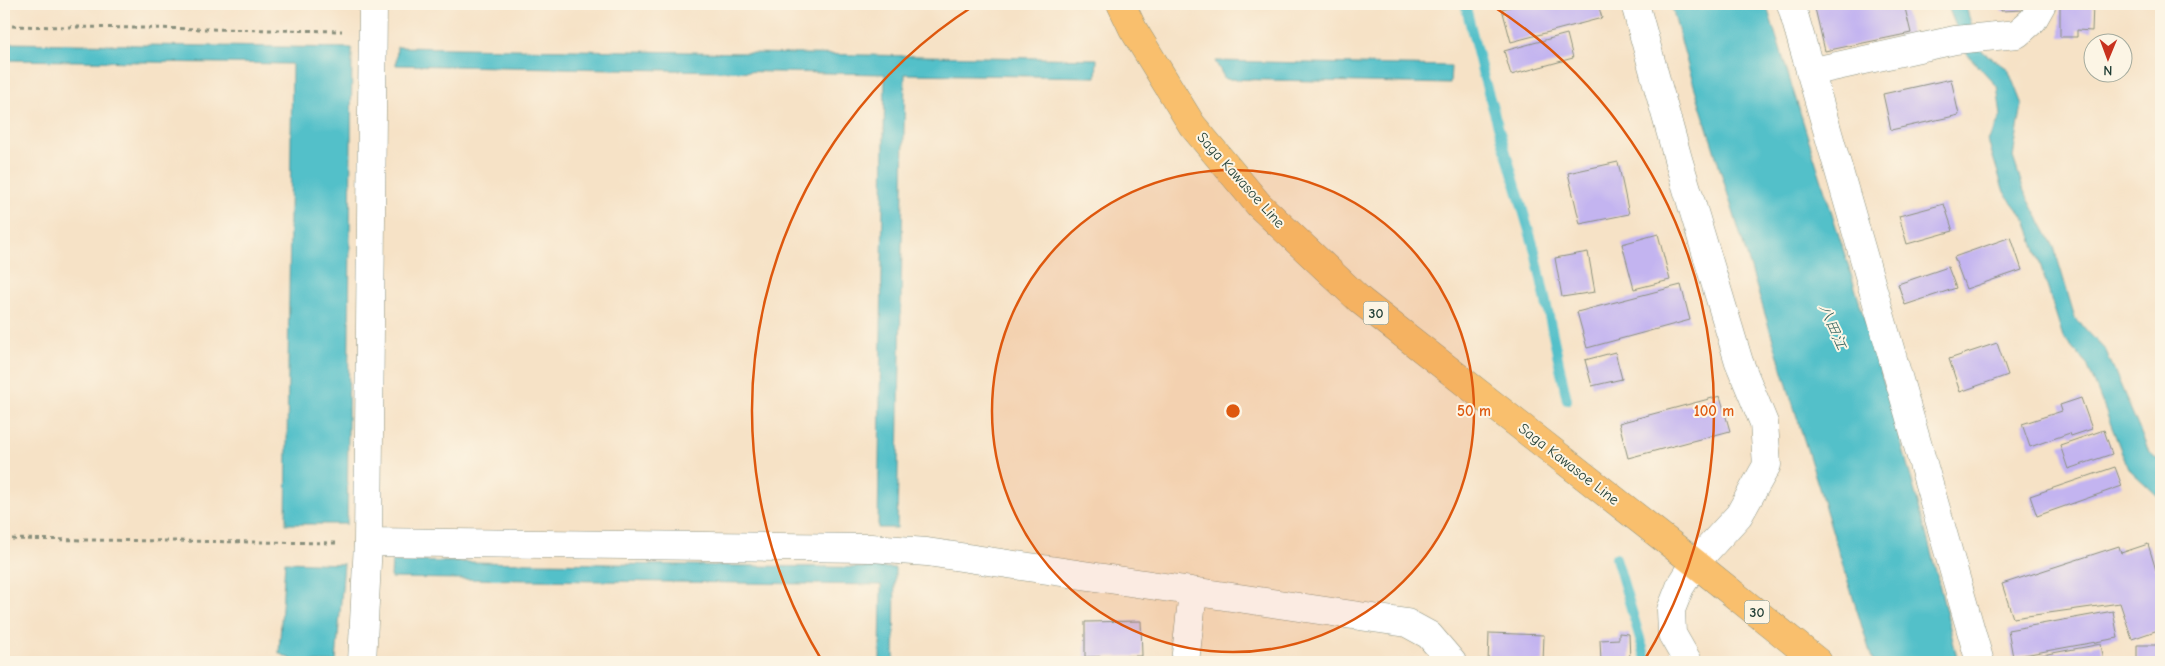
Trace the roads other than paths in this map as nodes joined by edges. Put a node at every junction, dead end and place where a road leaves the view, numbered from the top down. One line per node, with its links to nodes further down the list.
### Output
1 (373, 4): 7 (street)
2 (1121, 4): 8 (main road, Saga Kawasoe Line / 30)
3 (1635, 4): 8 (street)
4 (1791, 4): 6 (street)
5 (2042, 4): 6 (street)
6 (1810, 72): 15 (street)
7 (368, 542): 9 (street); 10 (street)
8 (1695, 563): 13 (street); 14 (main road, Saga Kawasoe Line / 30)
9 (1193, 592): 11 (street); 12 (street)
10 (362, 662)
11 (1185, 662)
12 (1452, 662)
13 (1688, 662)
14 (1818, 662)
15 (1980, 662)

